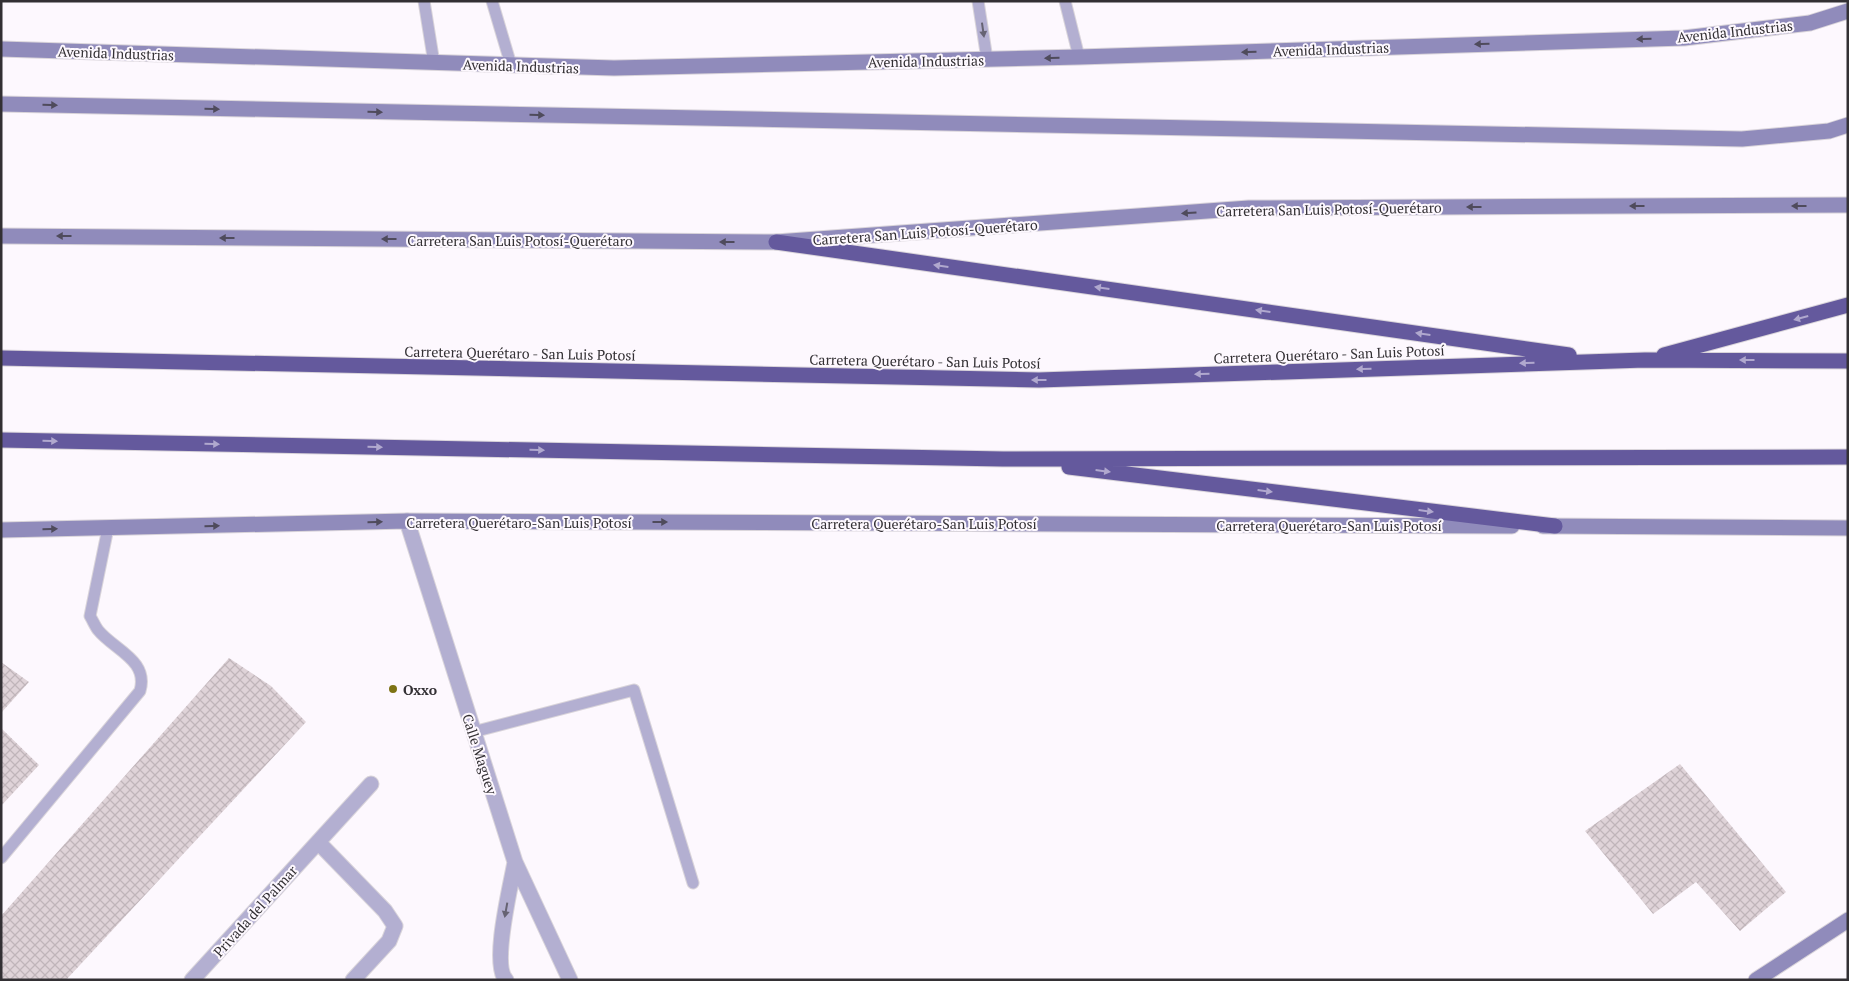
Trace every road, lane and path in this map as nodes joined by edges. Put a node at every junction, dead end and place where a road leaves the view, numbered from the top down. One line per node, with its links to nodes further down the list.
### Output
1 (424, 1): 9 (lane)
2 (492, 1): 10 (lane)
3 (978, 1): 8 (lane, one-way to 8)
4 (1065, 1): 7 (lane)
5 (1848, 11): 7 (main road, Avenida Industrias, one-way to 7)
6 (1, 49): 9 (main road, Avenida Industrias)
7 (1079, 57): 8 (main road, Avenida Industrias, one-way to 8)
8 (987, 59): 10 (main road, Avenida Industrias)
9 (434, 63): 10 (main road, Avenida Industrias)
10 (510, 66)
11 (1, 104): 12 (main road, one-way to 12)
12 (1848, 125)
13 (1848, 205): 15 (main road, Carretera San Luis Potosí-Querétaro, one-way to 15)
14 (1, 236): 15 (main road, Carretera San Luis Potosí-Querétaro, one-way to 14)
15 (776, 242): 19 (highway, one-way to 15)
16 (1848, 305): 18 (highway, one-way to 18)
17 (1, 358): 19 (highway, Carretera Querétaro - San Luis Potosí, one-way to 17)
18 (1645, 360): 19 (highway, Carretera Querétaro - San Luis Potosí); 20 (highway, Carretera Querétaro - San Luis Potosí, one-way to 18)
19 (1610, 361)
20 (1848, 361)
21 (1, 440): 23 (highway, one-way to 23)
22 (1848, 457): 23 (highway)
23 (1003, 459): 25 (highway, one-way to 25)
24 (407, 521): 25 (main road, Carretera Querétaro-San Luis Potosí, one-way to 25); 26 (main road, Carretera Querétaro-San Luis Potosí, one-way to 24); 29 (street, Calle Maguey)
25 (1555, 526): 27 (main road, Carretera Querétaro-San Luis Potosí)
26 (108, 528): 28 (main road, Carretera Querétaro-San Luis Potosí, one-way to 26); 32 (lane)
27 (1848, 528)
28 (1, 530)
29 (473, 732): 33 (street, Calle Maguey); 34 (lane)
30 (370, 784): 31 (street, Privada del Palmar)
31 (318, 842): 38 (street, Privada del Palmar); 39 (street)
32 (1, 858)
33 (514, 862): 36 (street, one-way to 36); 37 (street, Calle Maguey)
34 (693, 884)
35 (1848, 920): 40 (main road)
36 (502, 978)
37 (568, 979)
38 (192, 980)
39 (353, 980)
40 (1756, 980)

